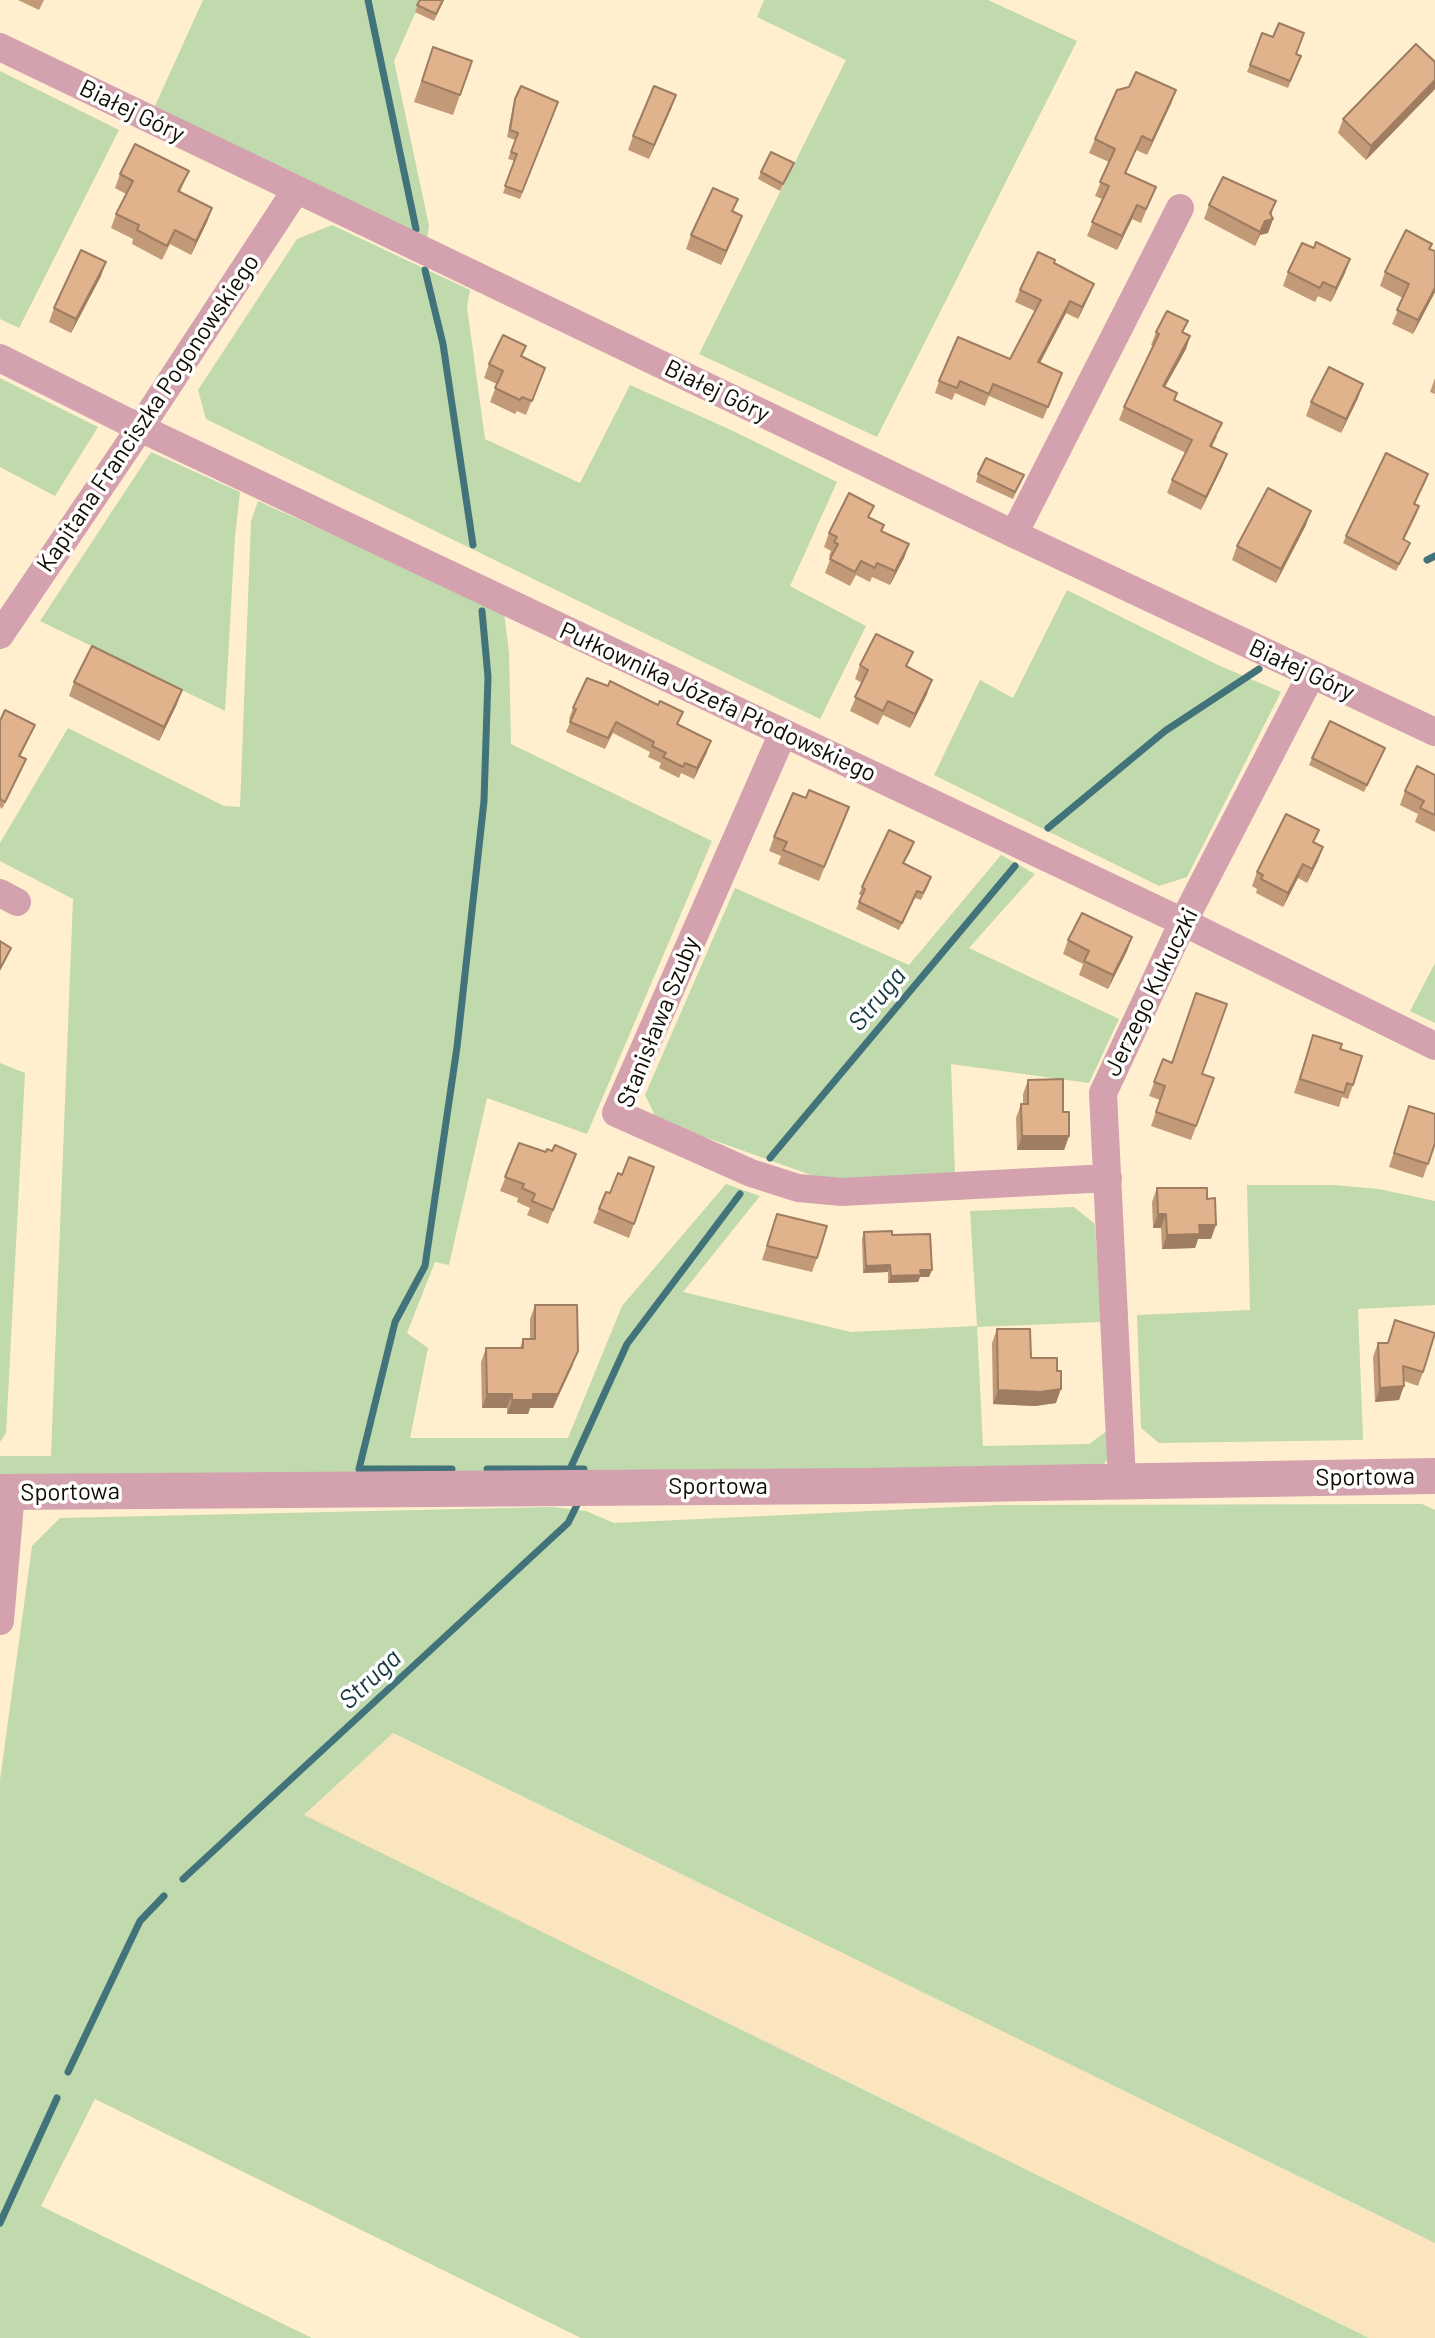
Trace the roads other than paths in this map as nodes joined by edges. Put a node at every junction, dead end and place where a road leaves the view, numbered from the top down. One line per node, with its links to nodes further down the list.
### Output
1 (0, 47): 2 (street, Białej Góry)
2 (296, 190): 5 (street, Kapitana Franciszka Pogonowskiego); 6 (street, Białej Góry)
3 (1180, 208): 6 (street)
4 (0, 358): 5 (street, Pułkownika Józefa Płodowskiego)
5 (140, 428): 7 (street, Kapitana Franciszka Pogonowskiego); 10 (street, Pułkownika Józefa Płodowskiego)
6 (1014, 534): 8 (street, Białej Góry)
7 (0, 635)
8 (1311, 675): 9 (street, Białej Góry); 11 (street, Jerzego Kukuczki)
9 (1435, 732)
10 (783, 733): 11 (street, Pułkownika Józefa Płodowskiego); 13 (street, Stanisława Szuby)
11 (1183, 922): 12 (street, Pułkownika Józefa Płodowskiego); 13 (street, Jerzego Kukuczki)
12 (1435, 1046)
13 (1108, 1178): 15 (street, Jerzego Kukuczki)
14 (1435, 1476): 15 (street, Sportowa)
15 (1122, 1480): 16 (street, Sportowa)
16 (6, 1492): 17 (street)
17 (0, 1621)

